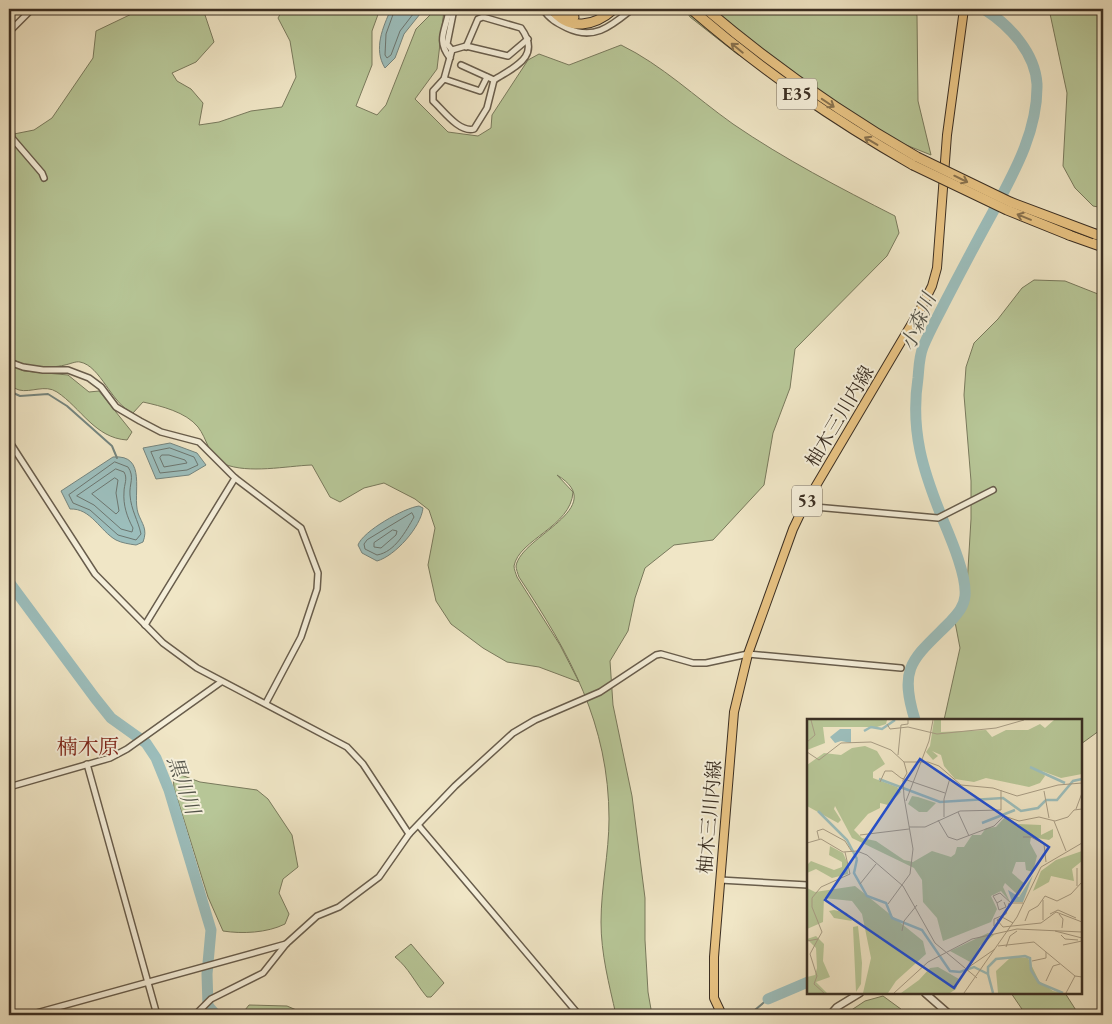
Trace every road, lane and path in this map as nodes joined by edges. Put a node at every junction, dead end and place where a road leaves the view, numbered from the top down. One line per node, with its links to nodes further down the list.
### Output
1 (32, 9): 13 (street)
2 (449, 9): 17 (street)
3 (454, 9): 16 (street)
4 (543, 9): 12 (street)
5 (552, 9): 8 (highway)
6 (560, 9): 7 (highway)
7 (606, 9)
8 (614, 9)
9 (691, 9): 23 (highway, E35, one-way to 9)
10 (706, 9): 23 (highway, E35, one-way to 23)
11 (964, 9): 31 (main road, 柚木三川内線 / 53)
12 (631, 10)
13 (9, 32)
14 (528, 39): 15 (street); 15 (street); 21 (street)
15 (466, 46): 16 (street)
16 (452, 50): 17 (street)
17 (450, 58): 20 (street)
18 (461, 65): 19 (street)
19 (487, 77): 20 (street); 21 (street)
20 (444, 79): 21 (street)
21 (494, 80)
22 (9, 118): 24 (street)
23 (915, 161): 25 (highway, E35, one-way to 25, bridge); 26 (highway, E35, one-way to 23, bridge)
24 (44, 178)
25 (1099, 235)
26 (1103, 247)
27 (9, 362): 29 (street)
28 (9, 441): 32 (street)
29 (235, 478): 32 (street); 36 (street)
30 (993, 490): 31 (street)
31 (804, 506): 33 (main road, 柚木三川内線 / 53)
32 (145, 625): 35 (street)
33 (748, 654): 34 (street); 39 (street); 41 (main road, 柚木三川内線 / 53)
34 (901, 668)
35 (221, 682): 36 (street); 37 (street)
36 (266, 703): 40 (street)
37 (87, 764): 38 (street); 44 (street)
38 (9, 787)
39 (419, 826): 40 (street); 52 (street)
40 (409, 834): 43 (street)
41 (720, 880): 42 (street); 53 (main road, 柚木三川内線 / 53)
42 (807, 885)
43 (286, 944): 44 (street); 51 (street)
44 (148, 982): 49 (street); 50 (street)
45 (858, 994): 54 (street)
46 (925, 994): 55 (street)
47 (9, 1008): 48 (street)
48 (13, 1015)
49 (29, 1015)
50 (157, 1015)
51 (195, 1015)
52 (579, 1015)
53 (722, 1015)
54 (830, 1015)
55 (950, 1015)

